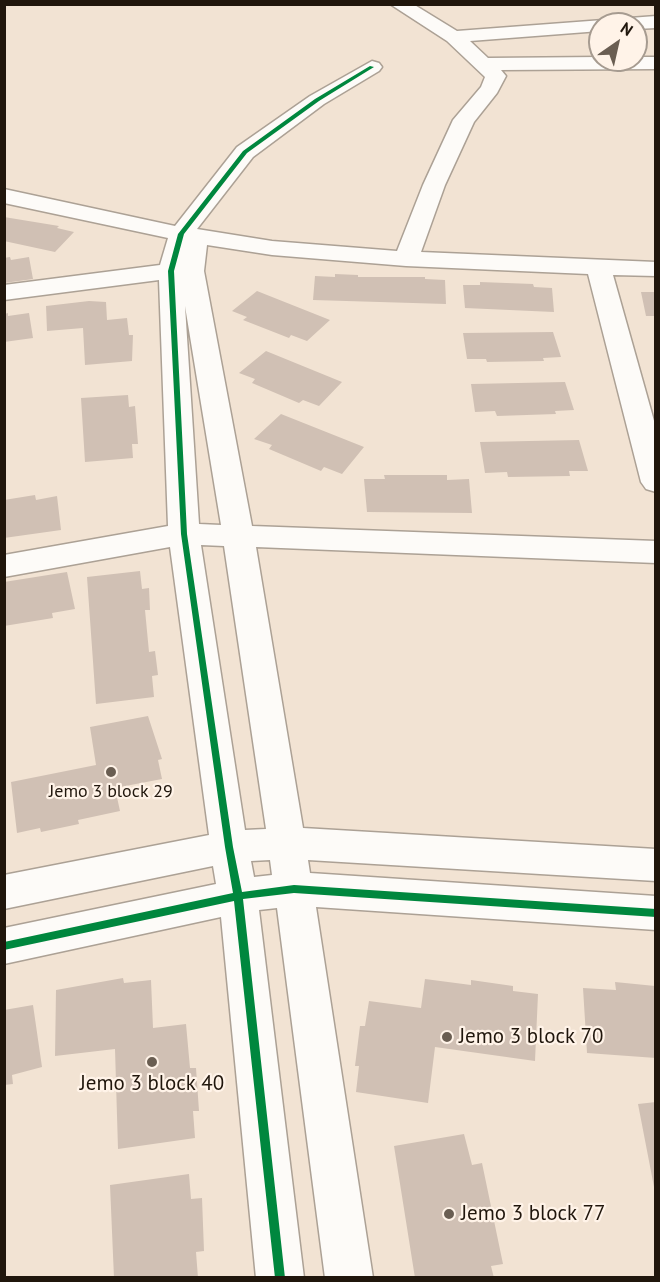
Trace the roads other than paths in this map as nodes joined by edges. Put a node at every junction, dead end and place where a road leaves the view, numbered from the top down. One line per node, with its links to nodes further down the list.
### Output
1 (399, 4): 3 (street)
2 (588, 26): 3 (street)
3 (454, 37): 5 (street)
4 (656, 63): 5 (street)
5 (486, 64): 9 (street)
6 (372, 67): 8 (street)
7 (4, 196): 8 (street)
8 (189, 232): 9 (street); 12 (street)
9 (406, 259): 10 (street)
10 (598, 267): 11 (street); 14 (street)
11 (656, 269)
12 (182, 271): 13 (street); 15 (street); 16 (street)
13 (4, 293)
14 (656, 482)
15 (184, 534): 16 (street); 18 (street); 20 (street)
16 (238, 534): 17 (street); 19 (street)
17 (656, 552)
18 (4, 566)
19 (287, 843): 20 (street); 21 (street); 22 (street)
20 (229, 847): 23 (street); 24 (street)
21 (656, 865)
22 (294, 889): 24 (street); 25 (street); 28 (street)
23 (4, 892)
24 (238, 896): 26 (street); 27 (street)
25 (656, 912)
26 (4, 946)
27 (280, 1278)
28 (349, 1278)

